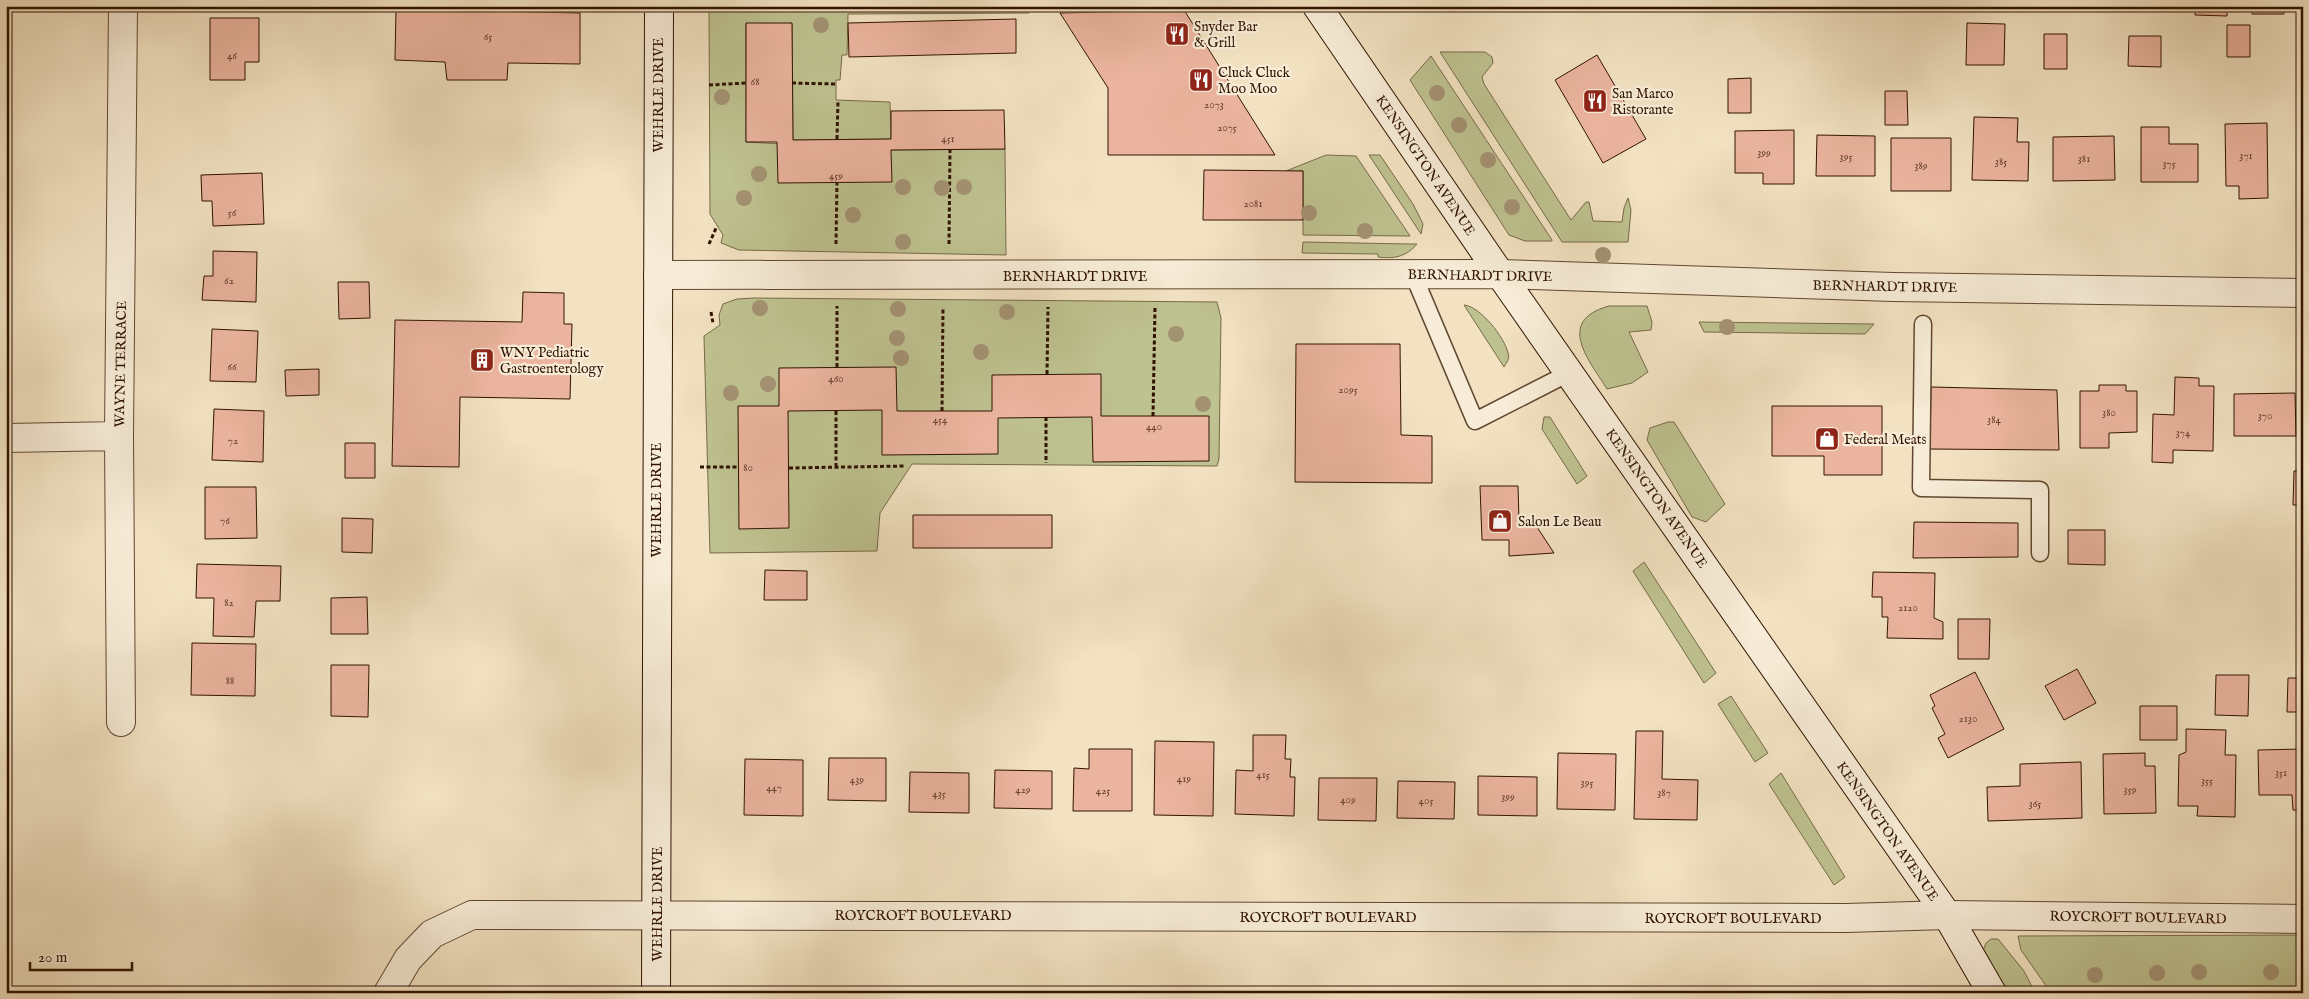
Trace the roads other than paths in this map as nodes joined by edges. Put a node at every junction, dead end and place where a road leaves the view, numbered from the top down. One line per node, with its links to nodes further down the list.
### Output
1 (123, 6): 10 (street, WAYNE TERRACE)
2 (659, 6): 6 (street, WEHRLE DRIVE)
3 (1317, 6): 5 (street, KENSINGTON AVENUE)
4 (1413, 274): 5 (street, BERNHARDT DRIVE); 6 (street, BERNHARDT DRIVE); 9 (lane)
5 (1500, 274): 7 (street, BERNHARDT DRIVE); 9 (street, KENSINGTON AVENUE)
6 (658, 275): 14 (street, WEHRLE DRIVE)
7 (2303, 293)
8 (1923, 324): 12 (lane)
9 (1569, 373): 15 (street, KENSINGTON AVENUE)
10 (119, 436): 11 (street); 13 (street, WAYNE TERRACE)
11 (6, 438)
12 (2040, 553)
13 (122, 722)
14 (658, 915): 15 (street, ROYCROFT BOULEVARD); 17 (street, ROYCROFT BOULEVARD); 18 (street, WEHRLE DRIVE)
15 (1947, 915): 16 (street, ROYCROFT BOULEVARD); 19 (street, KENSINGTON AVENUE)
16 (2303, 919)
17 (388, 993)
18 (656, 993)
19 (1992, 993)

